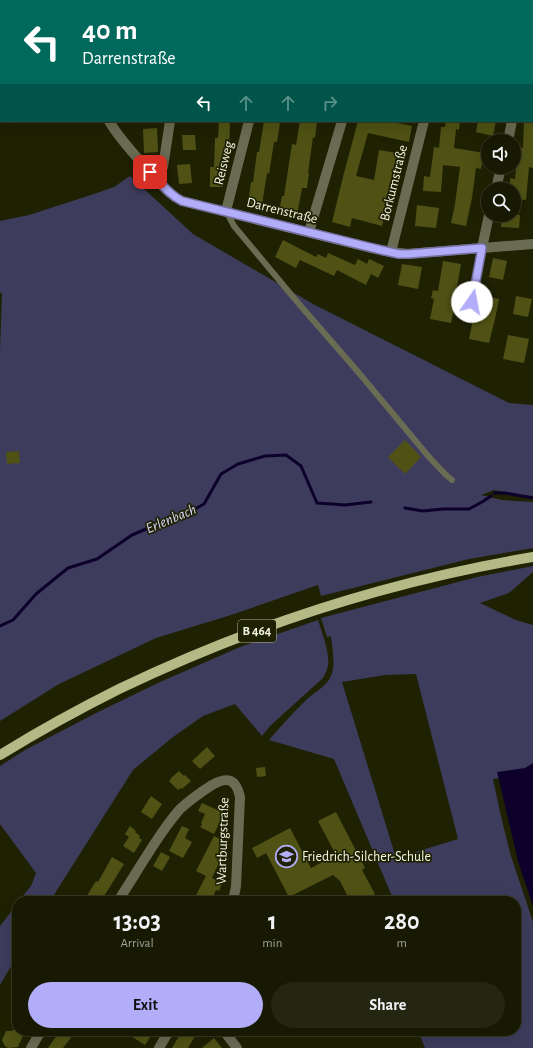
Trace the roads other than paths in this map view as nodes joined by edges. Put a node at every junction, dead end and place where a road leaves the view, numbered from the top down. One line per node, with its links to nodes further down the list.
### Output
1 (111, 122): 8 (street, Darrenstraße)
2 (170, 122): 8 (street)
3 (249, 122): 9 (street, Reisweg)
4 (342, 122): 11 (street)
5 (424, 122): 14 (street, Borkumstraße)
6 (512, 122): 7 (street)
7 (509, 134)
8 (156, 178): 9 (street, Darrenstraße)
9 (226, 211): 11 (street, Darrenstraße); 16 (lane)
10 (488, 222): 13 (street)
11 (309, 232): 14 (street, Darrenstraße)
12 (533, 244): 13 (street, Darrenstraße)
13 (482, 248): 14 (street, Darrenstraße); 15 (lane)
14 (391, 252)
15 (472, 302)
16 (452, 480)
17 (533, 557): 18 (main road, B 464)
18 (0, 754)
19 (121, 896): 20 (street, Wartburgstraße)
20 (234, 896)
21 (38, 1036): 24 (street)
22 (166, 1036): 25 (street)
23 (228, 1036): 26 (street)
24 (31, 1048)
25 (159, 1048)
26 (237, 1048)

